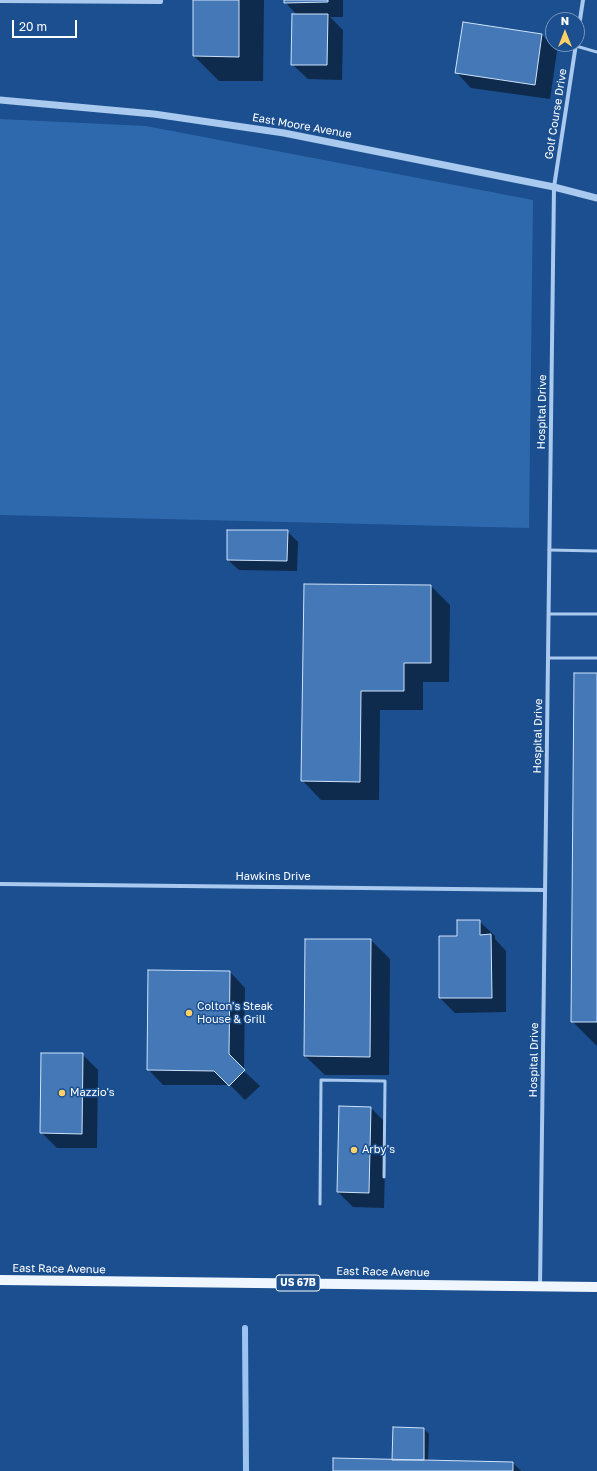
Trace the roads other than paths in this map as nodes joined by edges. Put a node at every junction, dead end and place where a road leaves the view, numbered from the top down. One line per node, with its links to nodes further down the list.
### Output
1 (161, 0): 3 (street)
2 (583, 0): 4 (street)
3 (0, 1)
4 (581, 12)
5 (585, 48): 7 (lane)
6 (575, 52): 9 (street, Golf Course Drive)
7 (597, 52)
8 (0, 100): 9 (street, East Moore Avenue)
9 (554, 187): 10 (street, East Moore Avenue); 11 (street, Hospital Drive)
10 (597, 198)
11 (549, 550): 12 (lane); 13 (street, Hospital Drive)
12 (597, 551)
13 (548, 614): 14 (lane); 15 (street, Hospital Drive)
14 (597, 614)
15 (548, 658): 16 (lane); 18 (street, Hospital Drive)
16 (597, 658)
17 (0, 884): 18 (street, Hawkins Drive)
18 (545, 890): 22 (street, Hospital Drive)
19 (384, 1177): 20 (lane)
20 (320, 1204)
21 (0, 1280): 22 (main road, East Race Avenue / US 67B)
22 (540, 1286): 23 (main road, East Race Avenue / US 67B)
23 (597, 1287)

